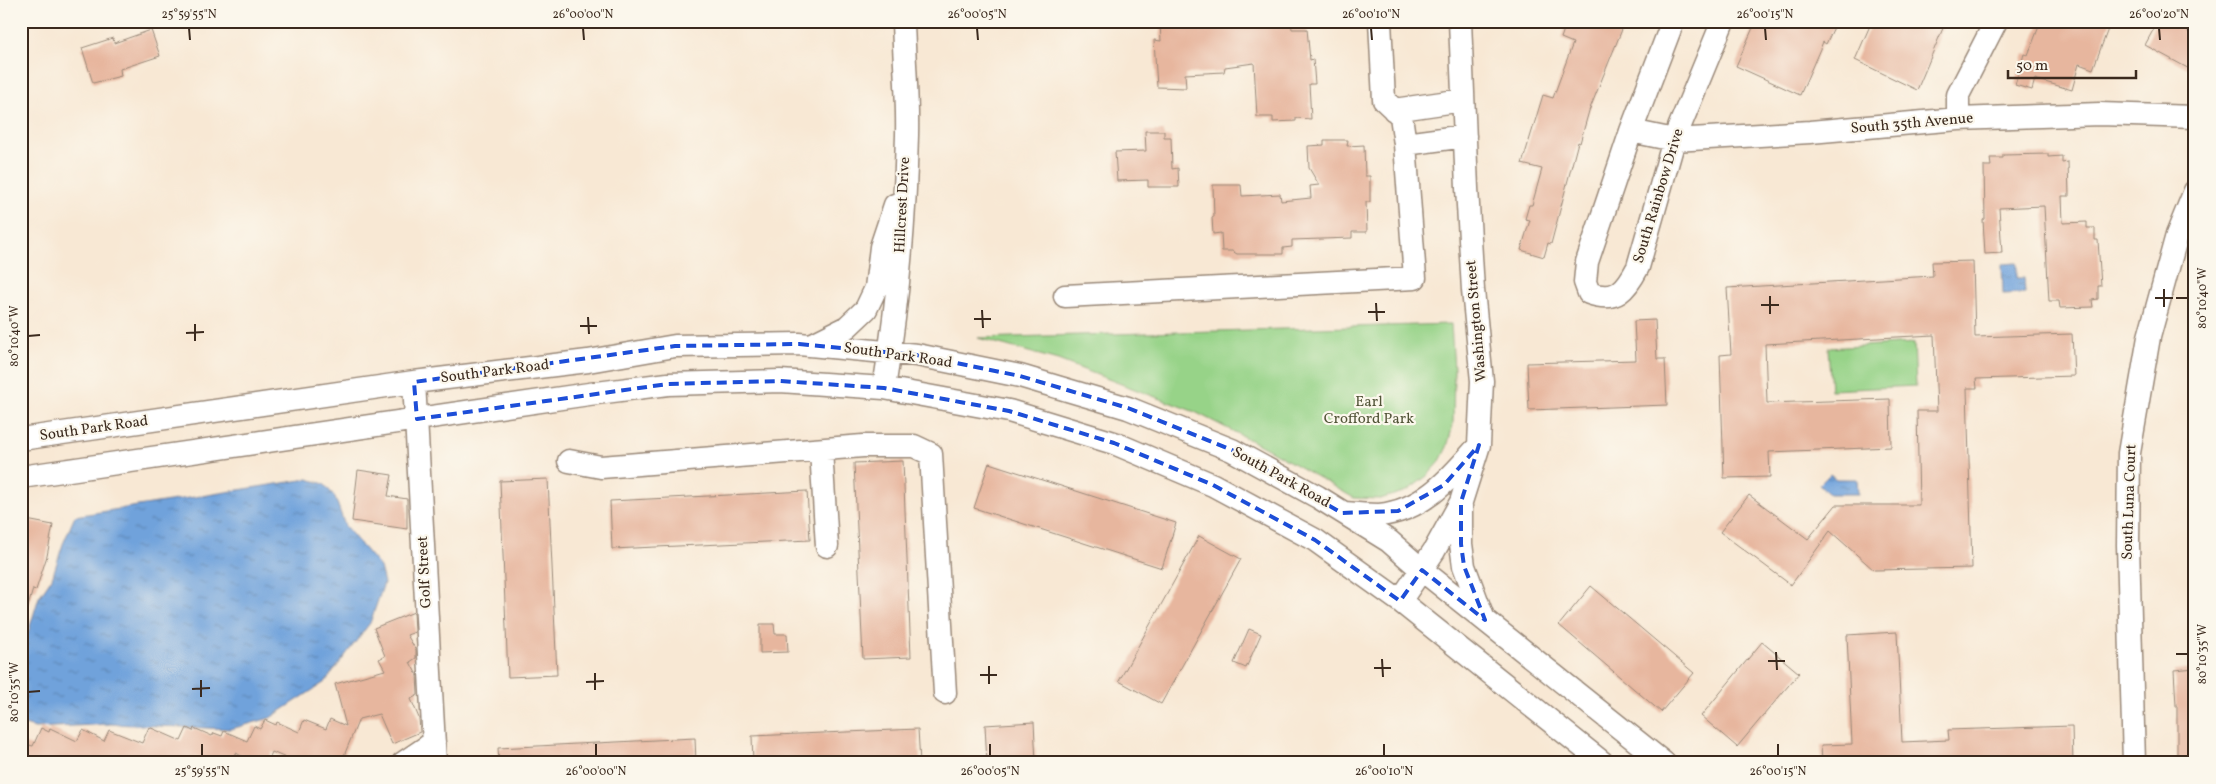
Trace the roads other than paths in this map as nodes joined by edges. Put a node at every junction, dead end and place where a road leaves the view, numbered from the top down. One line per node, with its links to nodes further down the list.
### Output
1 (903, 21): 15 (street, Hillcrest Drive)
2 (1380, 21): 8 (street)
3 (1460, 21): 7 (street, Washington Street)
4 (1673, 21): 11 (street, South Rainbow Drive)
5 (1722, 21): 13 (street, South Rainbow Drive)
6 (1996, 21): 10 (street)
7 (1464, 100): 8 (street); 12 (street, Washington Street)
8 (1394, 110): 14 (street)
9 (2195, 117): 10 (street, South 35th Avenue)
10 (1958, 119): 13 (street, South 35th Avenue)
11 (1631, 131): 13 (street, South 35th Avenue); 13 (street, South Rainbow Drive)
12 (1465, 136): 14 (street); 24 (street, Washington Street)
13 (1674, 140)
14 (1405, 144): 17 (street)
15 (905, 175): 18 (street); 19 (street, Hillcrest Drive)
16 (2195, 190): 39 (street, South Luna Court)
17 (1065, 296)
18 (811, 345): 19 (street, South Park Road); 20 (street, South Park Road)
19 (890, 353): 21 (street, Hillcrest Drive); 29 (street, South Park Road)
20 (414, 382): 22 (street, Golf Street); 23 (street, South Park Road)
21 (884, 388): 22 (street); 32 (street)
22 (417, 419): 27 (street); 35 (street, Golf Street)
23 (21, 439)
24 (1479, 445): 28 (street, Washington Street); 29 (street)
25 (821, 450): 26 (street); 30 (street); 34 (street)
26 (570, 461)
27 (21, 477)
28 (1461, 502): 31 (street, Washington Street); 33 (street)
29 (1342, 513): 31 (street, South Park Road)
30 (827, 546)
31 (1422, 570): 32 (street, Washington Street); 33 (street, South Park Road)
32 (1400, 601): 37 (street)
33 (1485, 620): 38 (street, South Park Road)
34 (945, 693)
35 (434, 752): 36 (street)
36 (403, 763)
37 (1602, 763)
38 (1664, 763)
39 (2134, 763)

